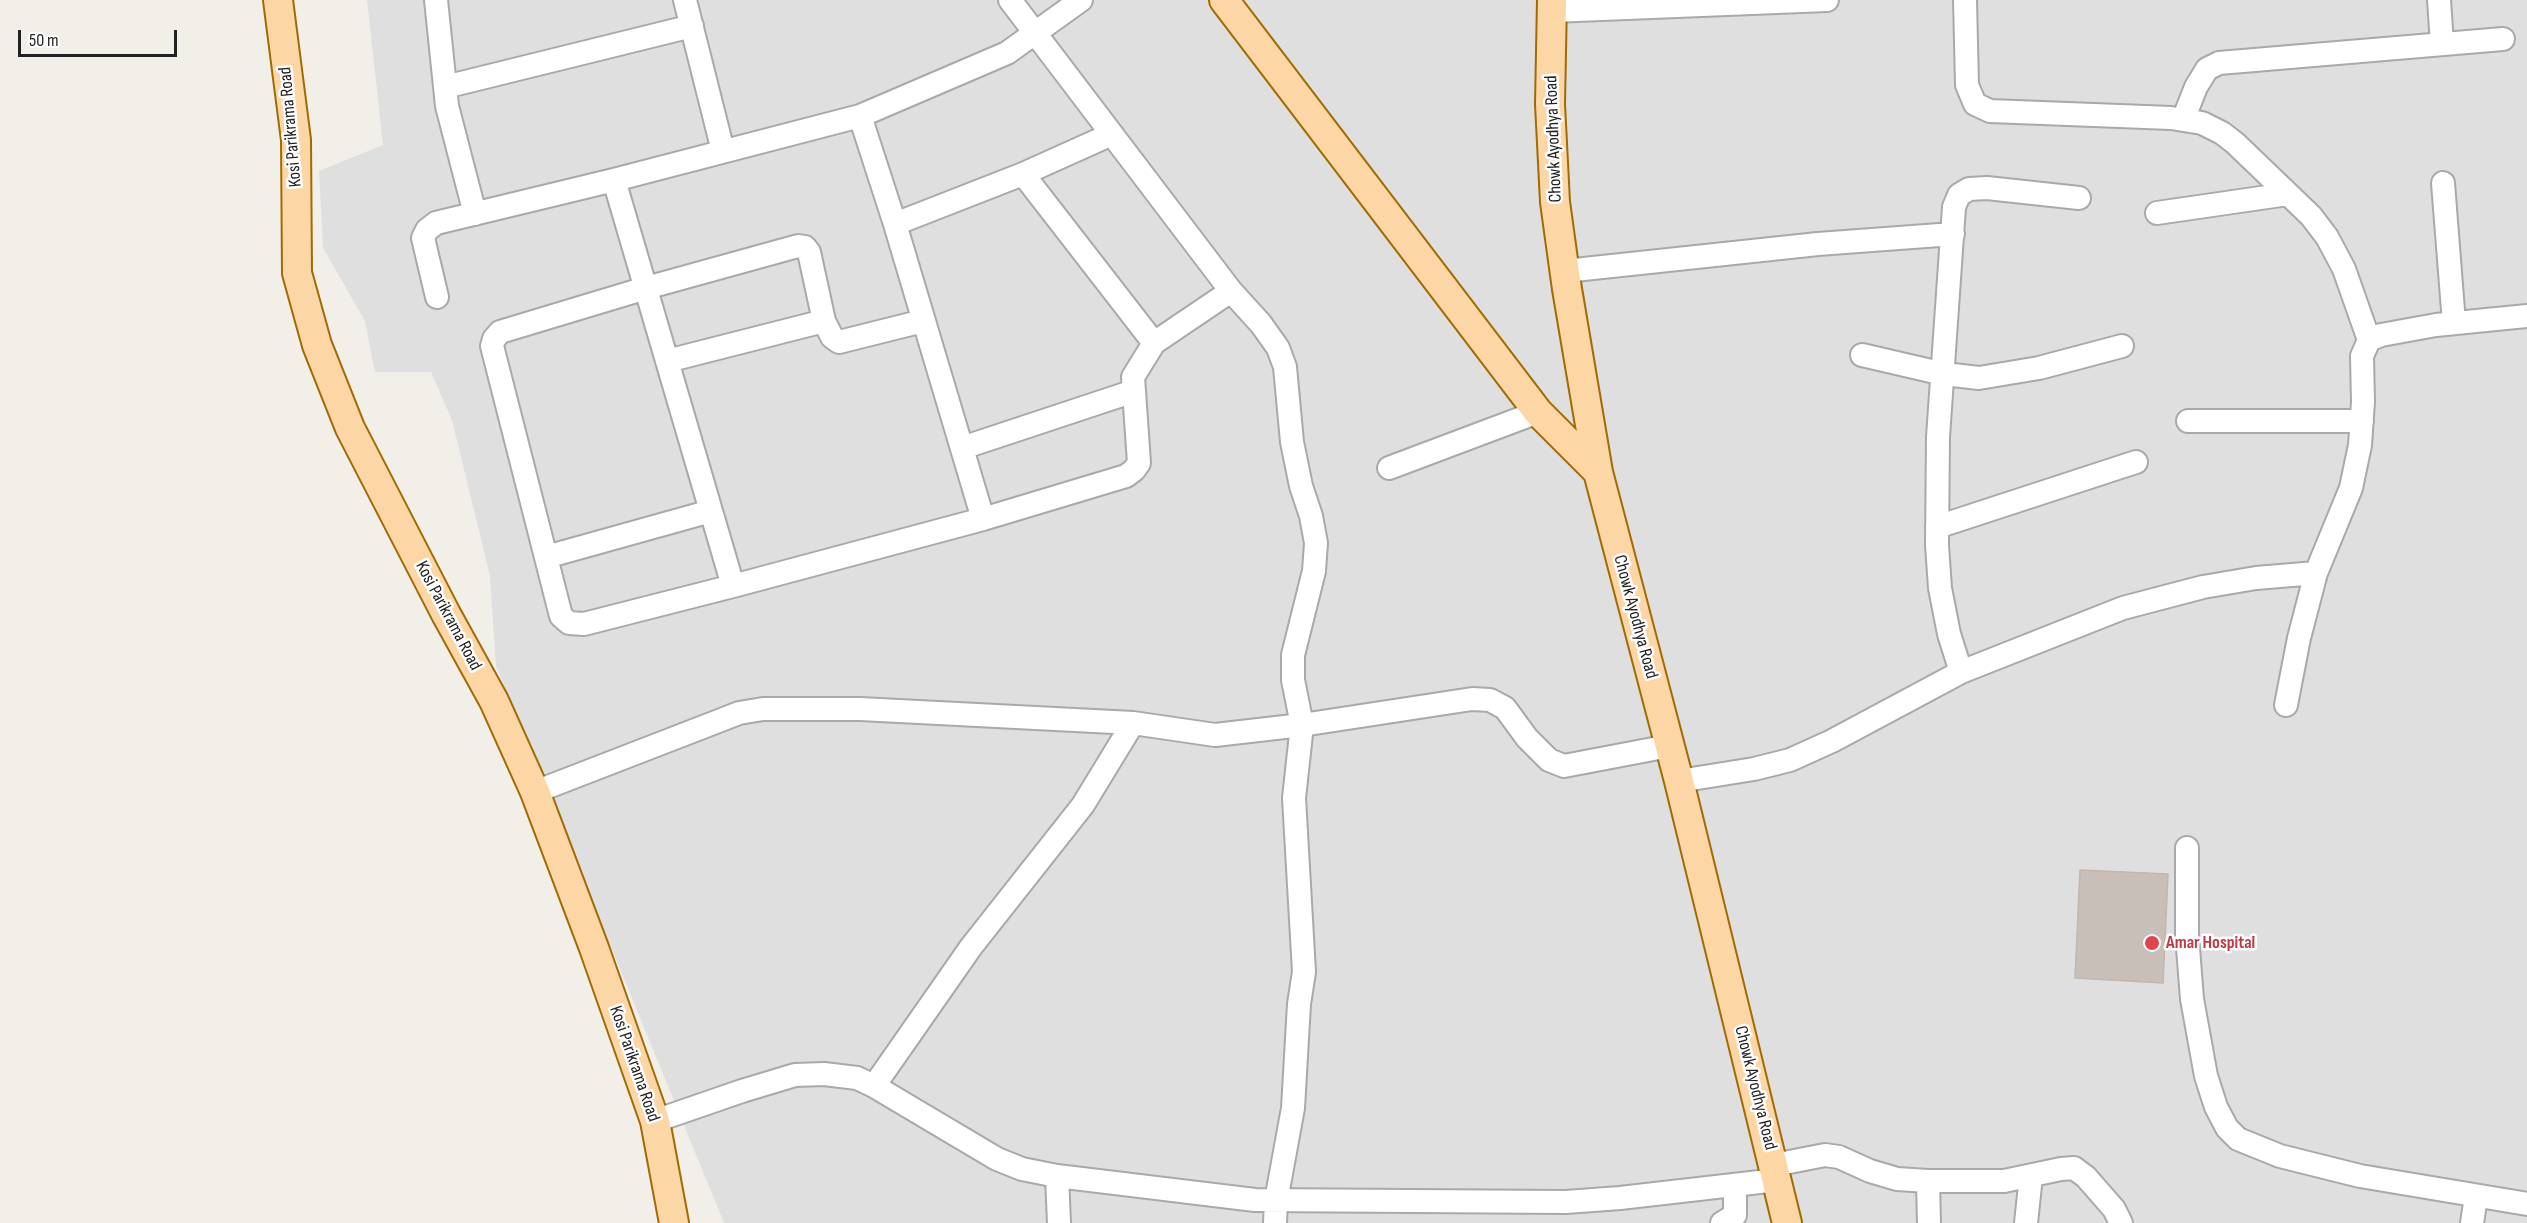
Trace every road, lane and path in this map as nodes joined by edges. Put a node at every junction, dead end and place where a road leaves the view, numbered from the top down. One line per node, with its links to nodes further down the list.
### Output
1 (278, 0): 63 (main road, Kosi Parikrama Road)
2 (436, 0): 15 (street)
3 (686, 0): 11 (street)
4 (1010, 0): 12 (street)
5 (1081, 0): 12 (street)
6 (1224, 0): 44 (main road)
7 (1827, 0): 10 (street)
8 (1965, 0): 17 (street)
9 (2439, 0): 14 (street)
10 (1552, 5): 29 (main road, Chowk Ayodhya Road)
11 (692, 26): 15 (street); 19 (street)
12 (1035, 31): 16 (street); 18 (street)
13 (2503, 39): 14 (street)
14 (2442, 44): 17 (street)
15 (445, 87): 26 (street)
16 (860, 116): 19 (street); 27 (street)
17 (2183, 120): 23 (street)
18 (1112, 134): 20 (street); 31 (street)
19 (723, 151): 21 (street)
20 (1023, 174): 27 (street); 38 (street)
21 (614, 180): 26 (street); 30 (street)
22 (2443, 183): 36 (street)
23 (2288, 194): 25 (street); 37 (street)
24 (2079, 198): 28 (street)
25 (2157, 213)
26 (476, 214): 32 (street)
27 (895, 225): 35 (street)
28 (1953, 234): 29 (street); 42 (street)
29 (1565, 271): 50 (main road, Chowk Ayodhya Road)
30 (646, 288): 34 (street); 41 (street); 54 (street)
31 (1231, 291): 38 (street); 60 (street)
32 (437, 297)
33 (2527, 316): 36 (street)
34 (824, 321): 35 (street); 41 (street)
35 (923, 321): 47 (street)
36 (2454, 323): 37 (street)
37 (2369, 340): 46 (street)
38 (1154, 343): 43 (street)
39 (2122, 346): 42 (street)
40 (1862, 355): 42 (street)
41 (667, 361): 51 (street)
42 (1944, 374): 53 (street)
43 (1134, 391): 47 (street); 52 (street)
44 (1539, 412): 49 (street); 50 (main road)
45 (2188, 421): 46 (street)
46 (2362, 421): 55 (street)
47 (962, 448): 52 (street)
48 (2136, 462): 53 (street)
49 (1389, 468)
50 (1598, 472): 61 (main road, Chowk Ayodhya Road)
51 (711, 511): 54 (street); 56 (street)
52 (983, 519): 56 (street)
53 (1937, 527): 57 (street)
54 (546, 557): 56 (street)
55 (2316, 573): 57 (street); 58 (street)
56 (733, 586)
57 (1961, 672): 62 (street)
58 (2286, 705)
59 (1133, 723): 60 (street); 63 (street); 65 (street)
60 (1302, 725): 61 (street); 74 (street)
61 (1669, 746): 62 (main road, Chowk Ayodhya Road)
62 (1679, 781): 67 (main road, Chowk Ayodhya Road)
63 (535, 792): 66 (main road, Kosi Parikrama Road)
64 (2187, 848): 72 (street)
65 (874, 1086): 66 (street); 68 (street)
66 (655, 1121): 75 (main road, Kosi Parikrama Road)
67 (1775, 1172): 70 (street); 71 (street); 78 (main road, Chowk Ayodhya Road)
68 (1057, 1176): 74 (street); 76 (street)
69 (2031, 1176): 70 (street); 80 (street); 81 (street)
70 (1928, 1181): 79 (street)
71 (1735, 1185): 74 (street); 77 (street)
72 (2476, 1197): 73 (street); 82 (street)
73 (2527, 1204)
74 (1276, 1212)
75 (674, 1223)
76 (1059, 1223)
77 (1722, 1223)
78 (1787, 1223)
79 (1929, 1223)
80 (2026, 1223)
81 (2121, 1223)
82 (2472, 1223)

